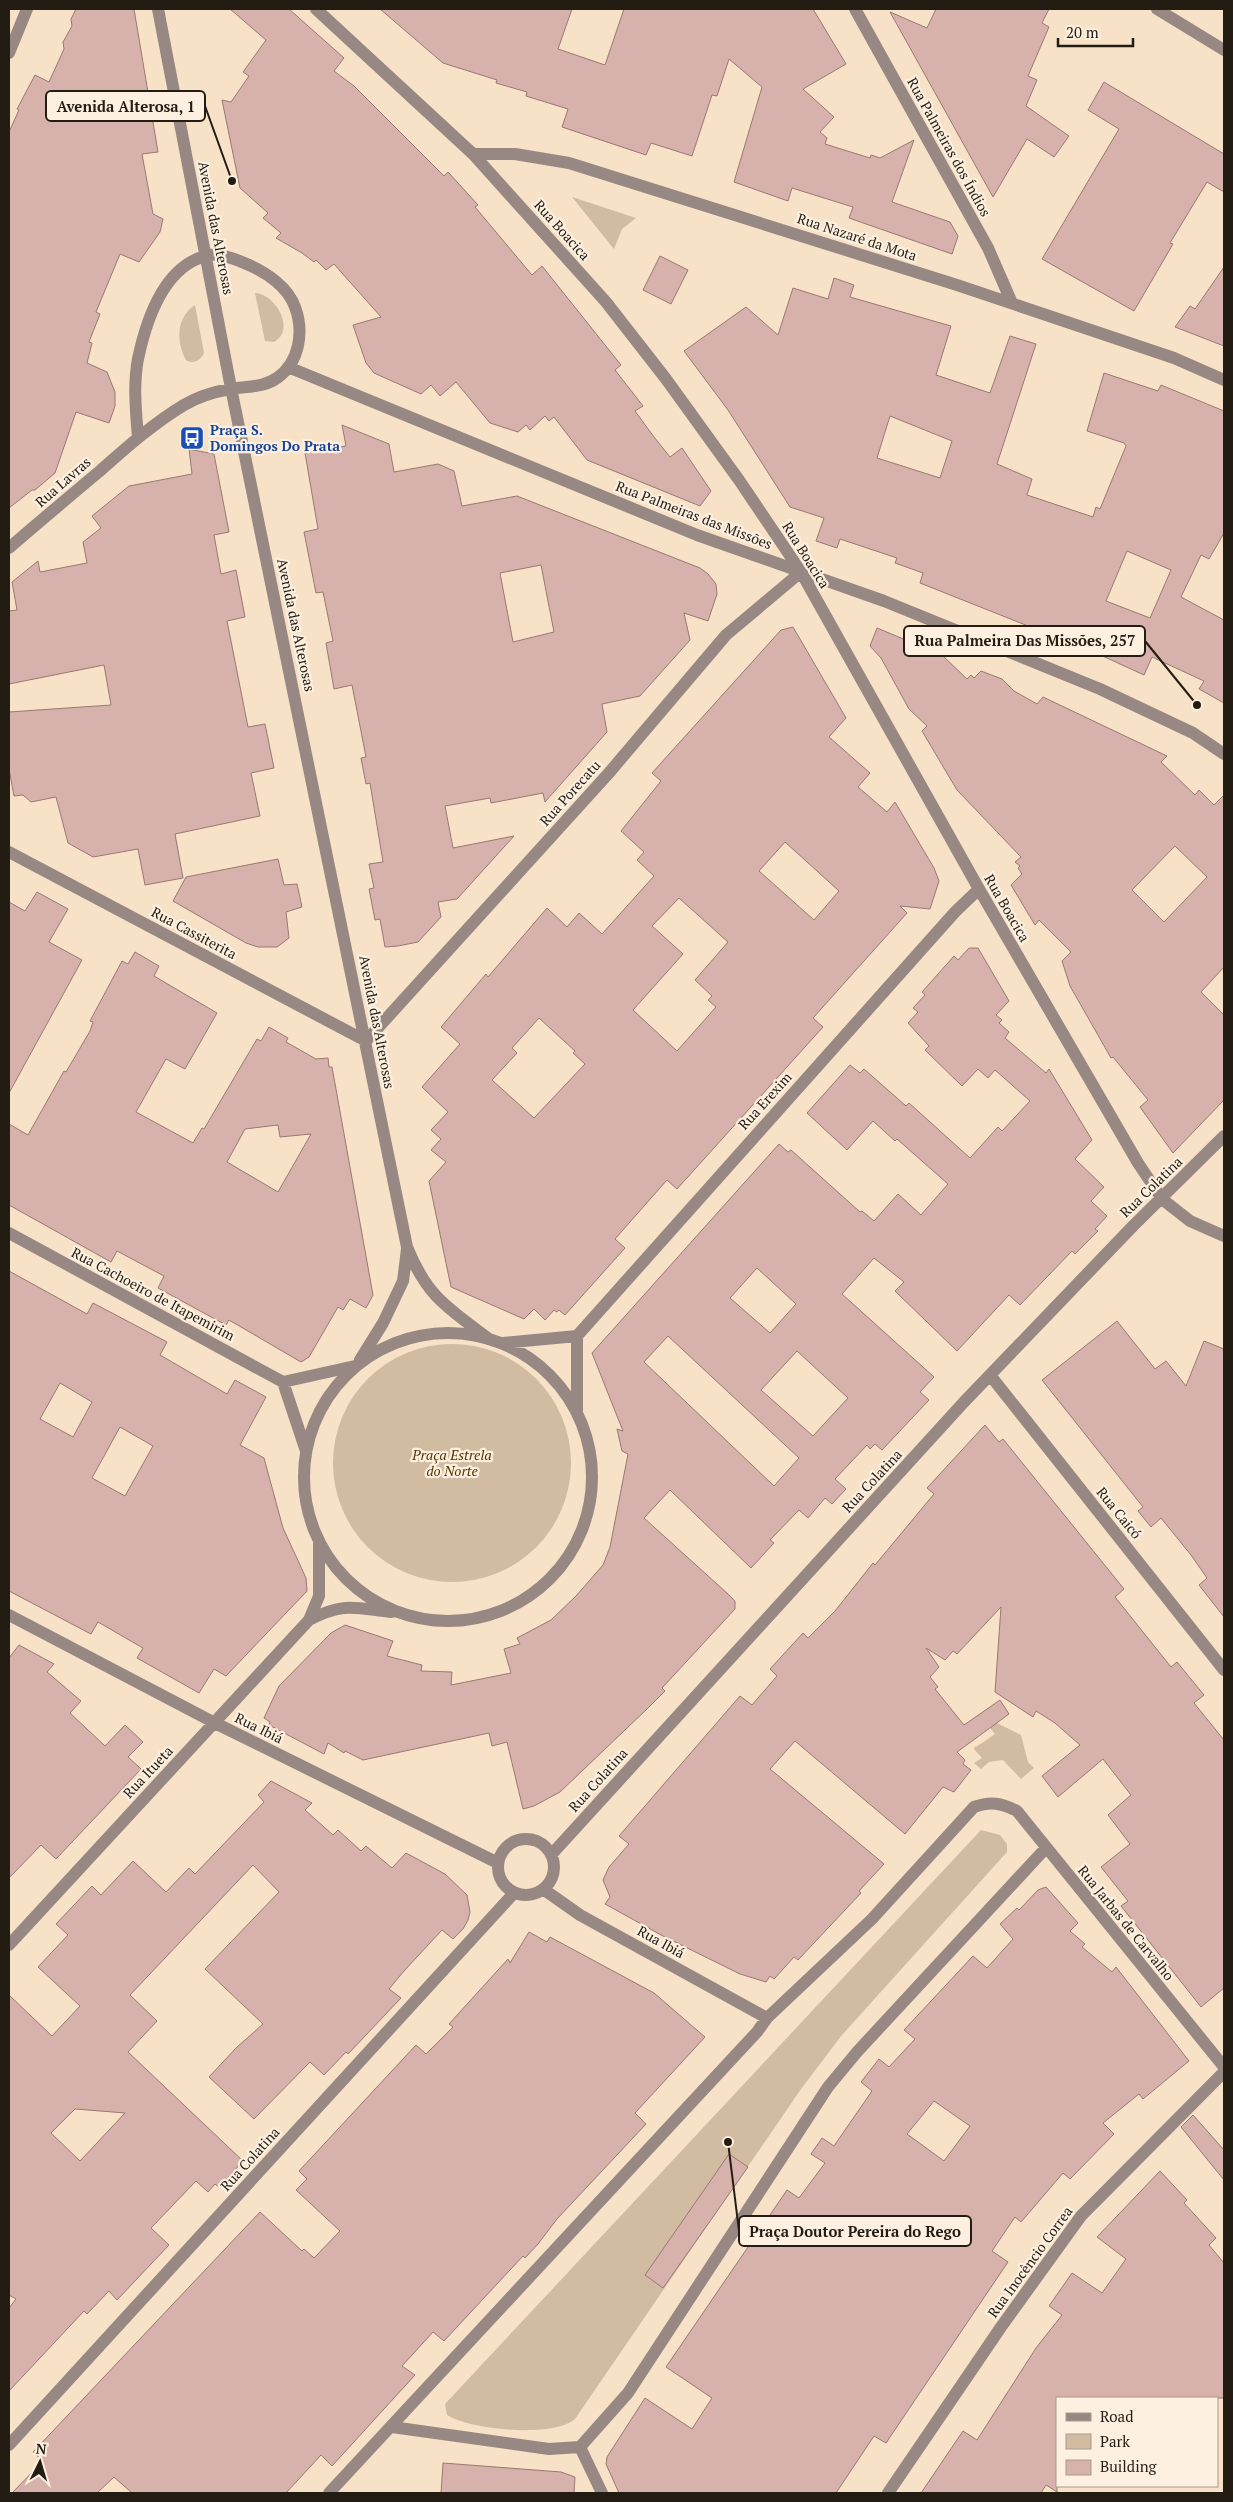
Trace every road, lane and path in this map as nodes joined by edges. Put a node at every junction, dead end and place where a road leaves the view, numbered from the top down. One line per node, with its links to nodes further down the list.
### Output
1 (27, 9): 7 (street)
2 (158, 9): 9 (street, Avenida das Alterosas)
3 (316, 9): 8 (street, Rua Boacica)
4 (855, 9): 10 (street, Rua Palmeiras dos Índios)
5 (1157, 9): 6 (street)
6 (1224, 50)
7 (9, 53)
8 (473, 154): 10 (street, Rua Nazaré da Mota); 16 (street, Rua Boacica)
9 (206, 255): 11 (street); 13 (street, Avenida das Alterosas); 14 (street)
10 (1012, 303): 12 (street, Rua Nazaré da Mota)
11 (288, 367): 13 (street, Rua Lavras); 16 (street, Rua Palmeiras das Missões)
12 (1224, 380)
13 (231, 388): 14 (street, Rua Lavras); 20 (street, Avenida das Alterosas)
14 (138, 438): 15 (street, Rua Lavras)
15 (9, 548)
16 (801, 572): 17 (street, Rua Palmeiras das Missões); 19 (street, Rua Boacica); 20 (street, Rua Porecatu)
17 (1224, 754)
18 (9, 852): 20 (street, Rua Cassiterita)
19 (979, 889): 22 (street, Rua Boacica); 26 (street, Rua Erexim)
20 (366, 1041): 25 (street, Avenida das Alterosas)
21 (1224, 1136): 22 (street, Rua Colatina)
22 (1162, 1199): 24 (street, Rua Boacica); 29 (street, Rua Colatina)
23 (9, 1233): 30 (street, Rua Cachoeiro de Itapemirim)
24 (1224, 1236)
25 (408, 1247): 27 (street, Avenida das Alterosas); 28 (street, Avenida das Alterosas)
26 (577, 1336): 27 (street); 31 (street)
27 (494, 1341): 28 (street); 31 (street)
28 (357, 1365): 30 (street); 32 (street)
29 (990, 1375): 37 (street, Rua Caicó); 40 (street, Rua Colatina)
30 (283, 1382): 32 (street)
31 (577, 1413): 35 (street)
32 (306, 1452): 33 (street)
33 (318, 1541): 35 (street); 36 (street, Rua Itueta)
34 (9, 1614): 38 (street, Rua Ibiá)
35 (407, 1614): 36 (street, Rua Itueta)
36 (309, 1620): 38 (street, Rua Itueta)
37 (1224, 1670)
38 (215, 1723): 41 (street, Rua Ibiá); 44 (street, Rua Itueta)
39 (1046, 1849): 45 (street, Rua Jarbas de Carvalho); 46 (street, Rua Jarbas de Carvalho); 50 (street)
40 (551, 1855): 41 (street); 42 (street)
41 (498, 1863): 43 (street)
42 (543, 1889): 43 (street); 45 (street, Rua Ibiá)
43 (514, 1893): 49 (street, Rua Colatina)
44 (9, 1945)
45 (767, 2018): 48 (street)
46 (1224, 2067)
47 (1224, 2072): 53 (street, Rua Inocêncio Correa)
48 (392, 2427): 50 (street); 51 (street)
49 (9, 2444)
50 (580, 2447): 52 (street)
51 (329, 2493)
52 (602, 2493)
53 (888, 2493)

